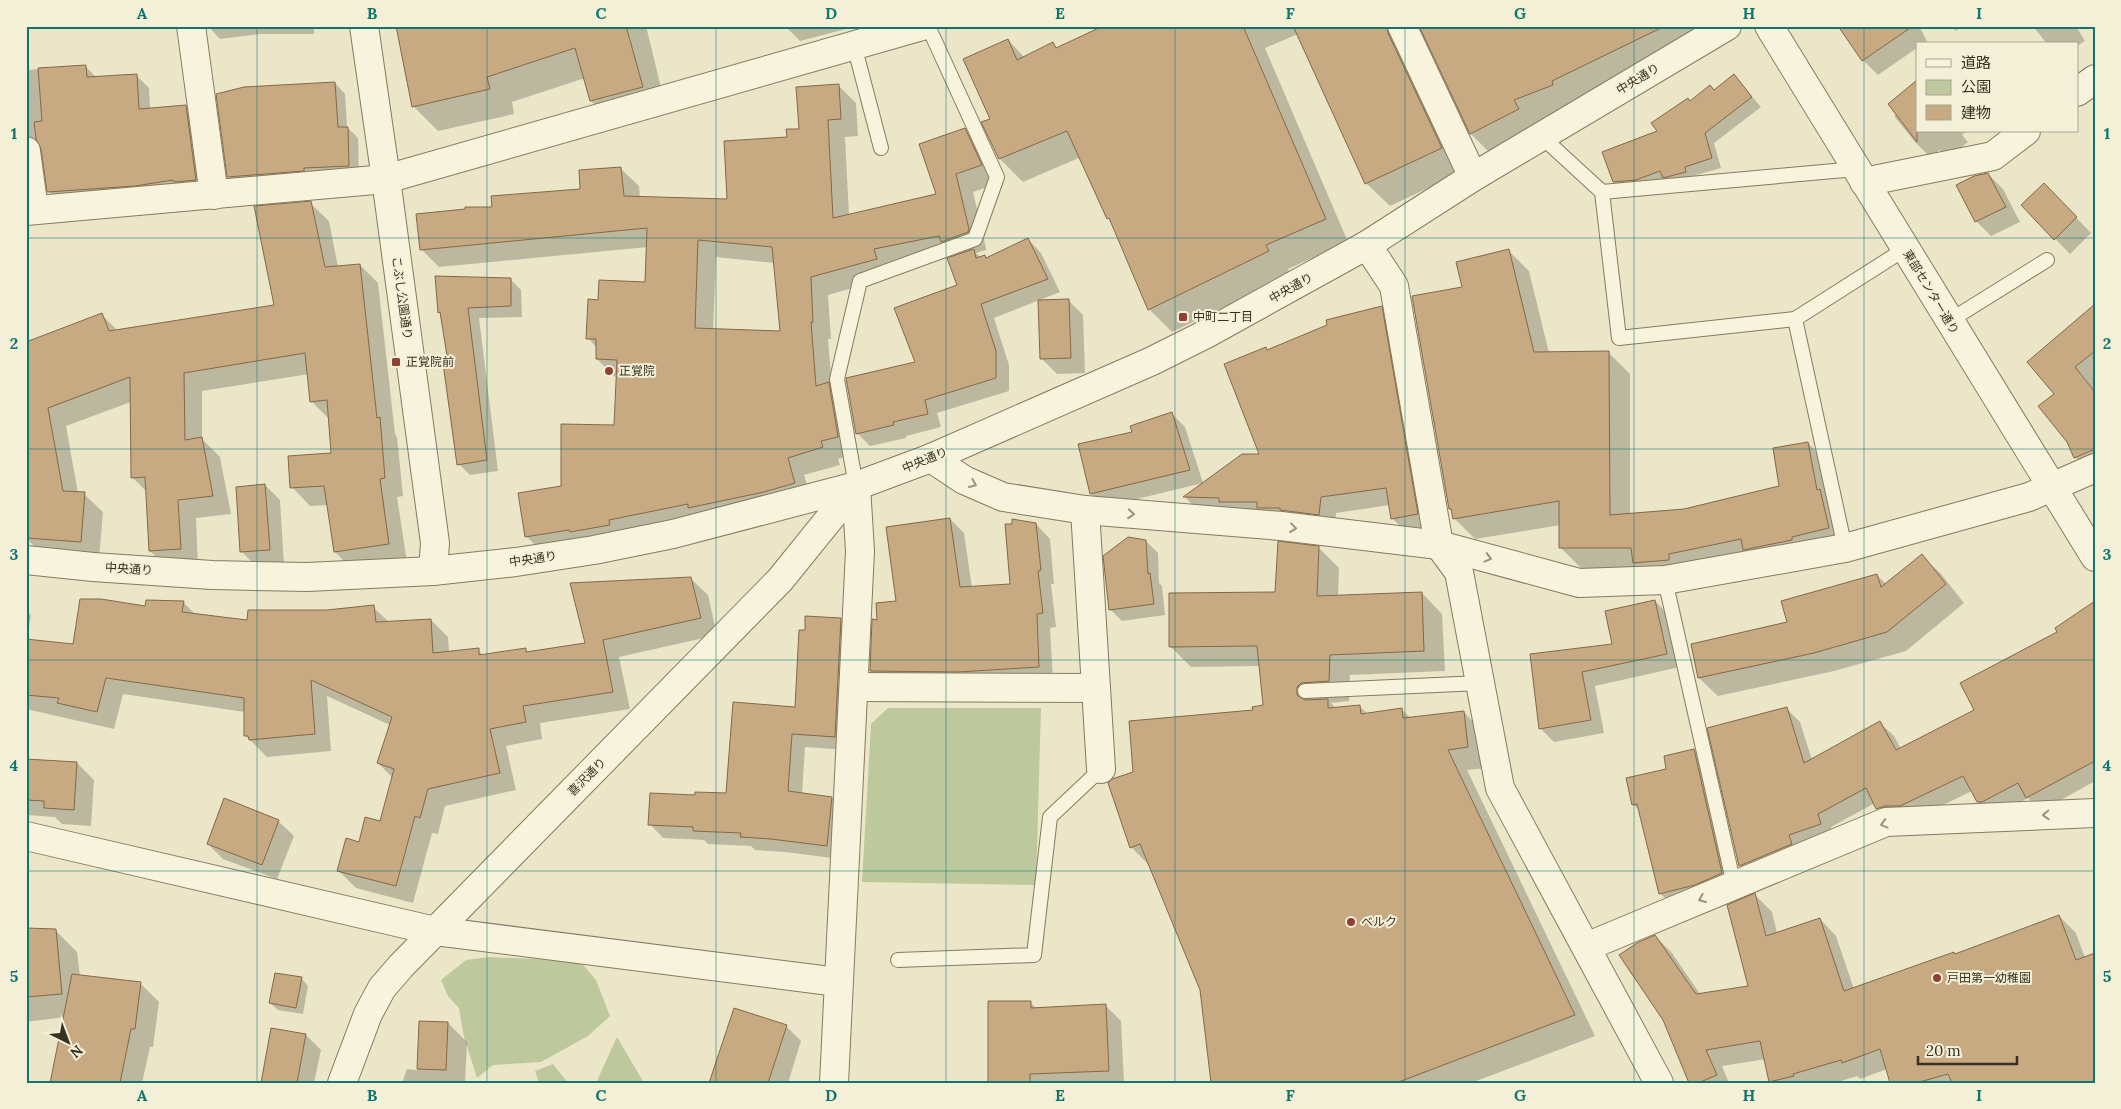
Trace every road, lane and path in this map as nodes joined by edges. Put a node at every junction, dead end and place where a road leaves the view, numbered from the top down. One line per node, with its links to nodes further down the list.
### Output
1 (191, 26): 18 (street)
2 (364, 26): 16 (street, こぶし公園通り)
3 (1402, 26): 15 (street)
4 (1727, 26): 11 (street, 中央通り)
5 (1769, 26): 14 (street, 東部センター通り)
6 (913, 28): 7 (street); 27 (lane)
7 (854, 45): 12 (lane); 16 (street)
8 (2095, 78): 9 (street)
9 (2078, 91)
10 (2025, 132): 14 (street)
11 (1541, 136): 15 (street, 中央通り); 17 (lane)
12 (881, 148)
13 (26, 151): 19 (street)
14 (1860, 175): 17 (lane); 21 (street, 東部センター通り)
15 (1473, 177): 20 (street, 中央通り)
16 (386, 179): 18 (street); 34 (street, こぶし公園通り)
17 (1602, 192): 23 (lane)
18 (214, 194): 19 (street)
19 (30, 210)
20 (1367, 245): 25 (street, 中央通り); 30 (street)
21 (1905, 249): 23 (lane); 24 (street, 東部センター通り)
22 (2047, 260): 24 (lane)
23 (1795, 319): 31 (lane)
24 (1949, 322): 28 (street, 東部センター通り)
25 (931, 458): 27 (street, 中央通り); 29 (street, one-way to 29)
26 (2095, 468): 28 (street)
27 (856, 486): 34 (street, 中央通り); 37 (street); 44 (street, 喜沢通り)
28 (2051, 488): 31 (street); 32 (street, 東部センター通り)
29 (1085, 510): 30 (street, one-way to 30); 38 (street)
30 (1439, 545): 35 (street, one-way to 35); 36 (street)
31 (1845, 548): 35 (street)
32 (2095, 557)
33 (26, 560): 34 (street, 中央通り)
34 (433, 571)
35 (1665, 580): 43 (lane)
36 (1480, 684): 39 (lane); 45 (street)
37 (854, 687): 38 (street); 47 (street)
38 (1096, 688): 40 (street)
39 (1305, 691)
40 (1101, 769): 46 (lane)
41 (2095, 813): 43 (street, one-way to 43)
42 (26, 836): 44 (street)
43 (1734, 885): 45 (street, one-way to 45)
44 (435, 931): 47 (street); 48 (street, 喜沢通り)
45 (1586, 947): 50 (street)
46 (898, 960)
47 (838, 982): 49 (street)
48 (342, 1083)
49 (834, 1083)
50 (1659, 1083)

